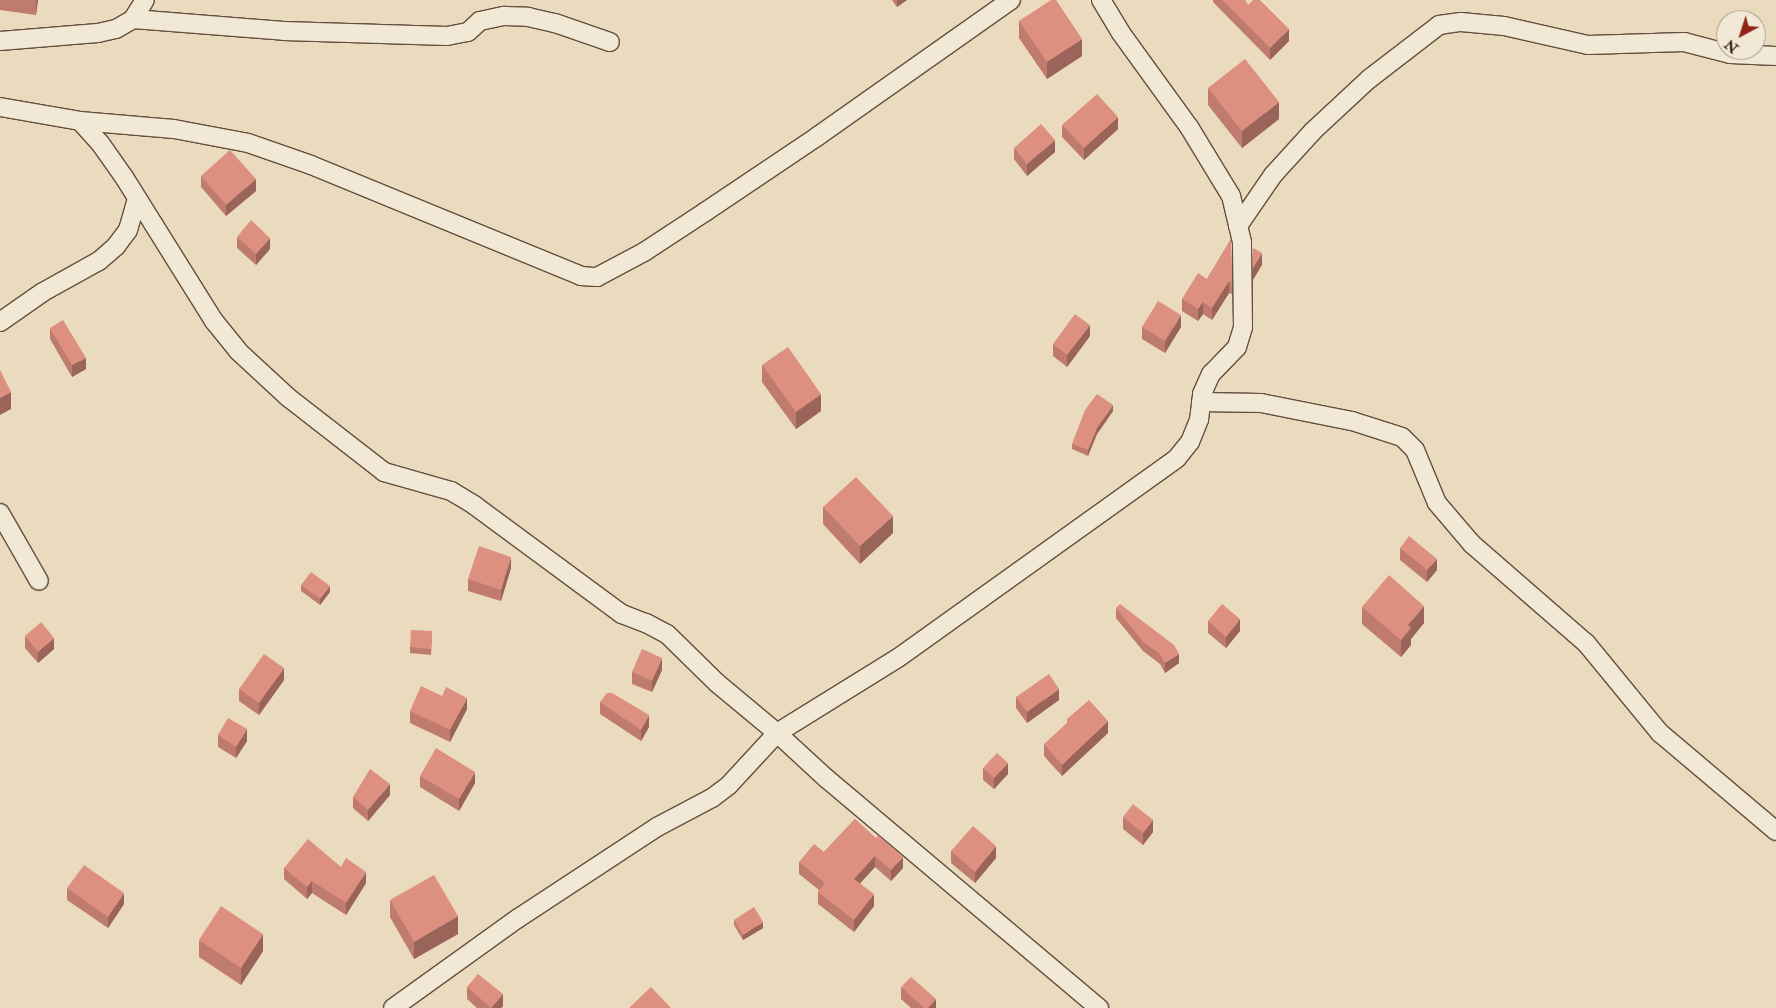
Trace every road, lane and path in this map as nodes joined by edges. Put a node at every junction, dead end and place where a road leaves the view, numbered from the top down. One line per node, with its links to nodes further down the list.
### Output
1 (145, 0): 4 (street)
2 (1011, 0): 9 (street)
3 (1101, 0): 11 (street)
4 (133, 19): 5 (street); 6 (street)
5 (0, 41)
6 (610, 42)
7 (1774, 54): 11 (street)
8 (0, 108): 9 (street)
9 (80, 121): 10 (street)
10 (137, 198): 12 (street); 16 (street)
11 (1238, 226): 13 (street)
12 (0, 322)
13 (1201, 402): 16 (street); 17 (street)
14 (0, 513): 15 (street)
15 (39, 581)
16 (777, 733): 18 (street); 19 (street)
17 (1776, 832)
18 (393, 1008)
19 (1099, 1008)

